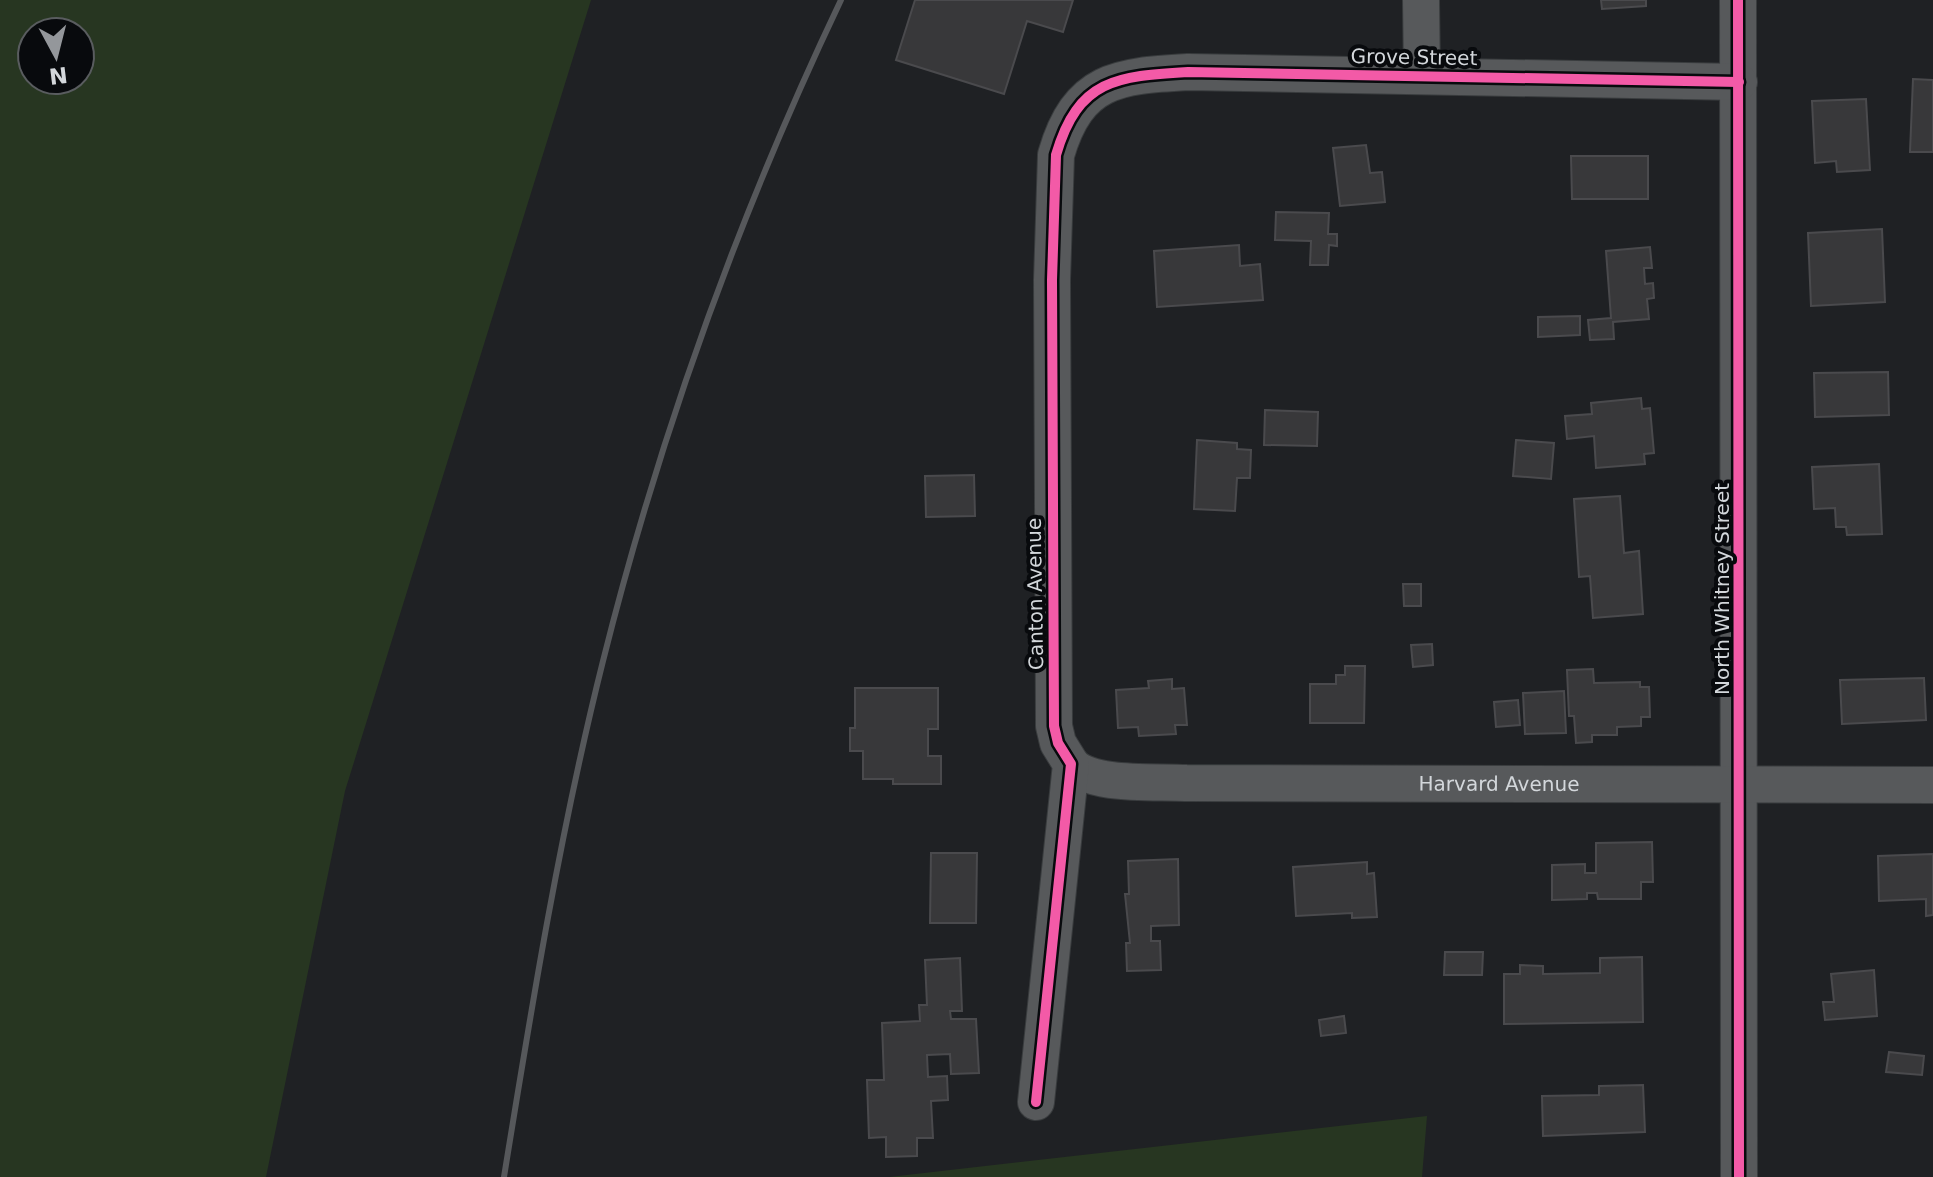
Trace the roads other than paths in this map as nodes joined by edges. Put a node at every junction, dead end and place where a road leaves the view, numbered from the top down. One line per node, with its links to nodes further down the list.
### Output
1 (1421, 0): 3 (street)
2 (1738, 0): 4 (street, North Whitney Street)
3 (1422, 75): 4 (street, Grove Street); 5 (street, Grove Street)
4 (1739, 82): 7 (street, North Whitney Street)
5 (1092, 93): 6 (street, Canton Avenue)
6 (1071, 764): 7 (street, Harvard Avenue); 9 (street)
7 (1740, 784): 8 (street, Harvard Avenue); 10 (street, North Whitney Street)
8 (1933, 785)
9 (1036, 1102)
10 (1739, 1177)

